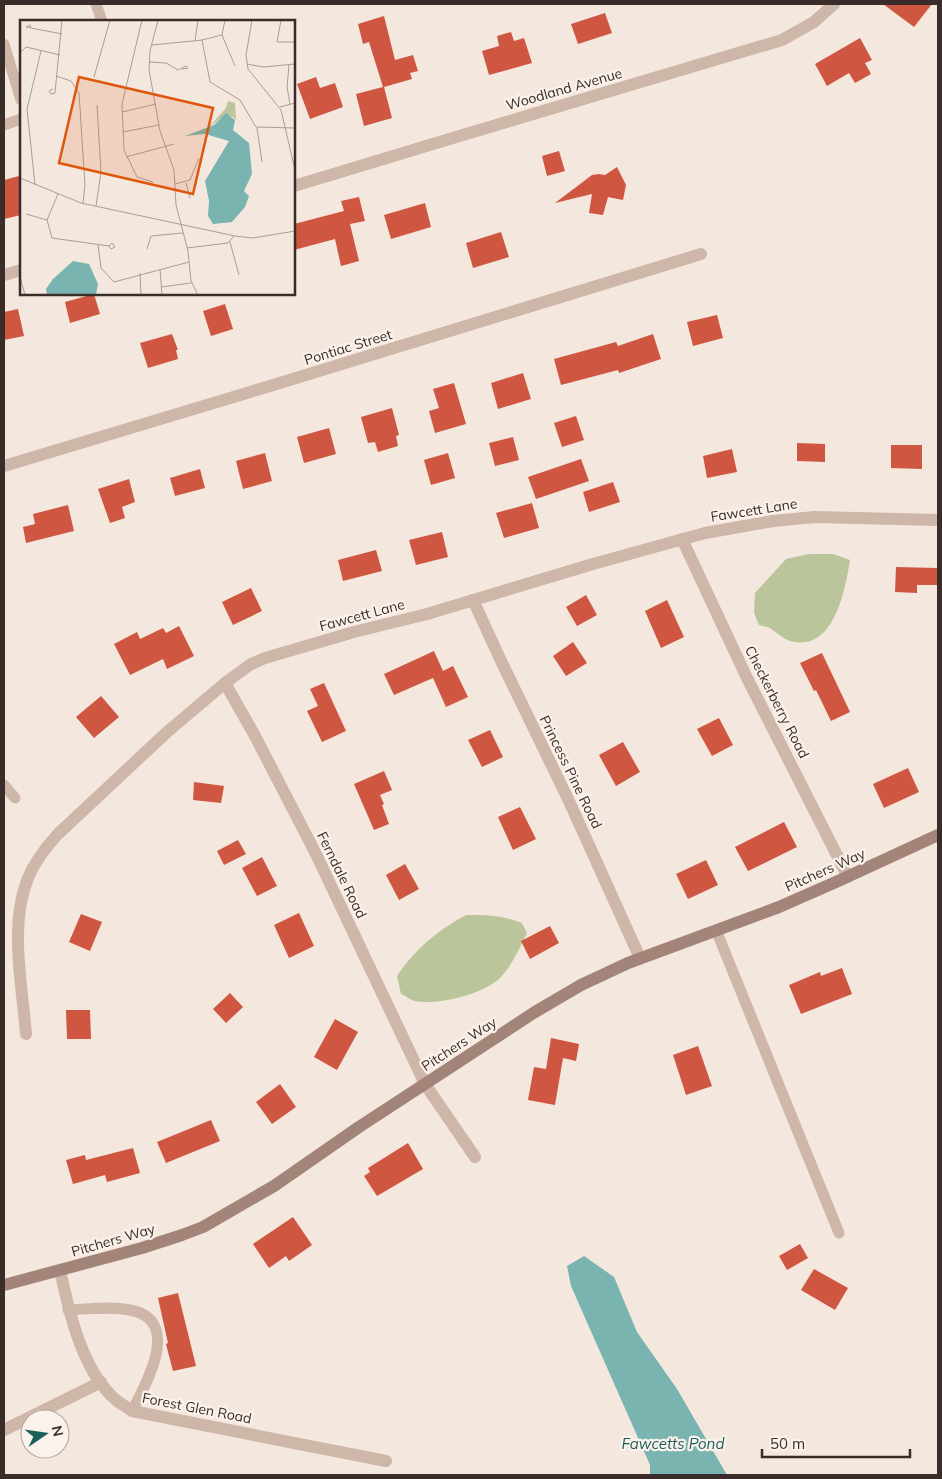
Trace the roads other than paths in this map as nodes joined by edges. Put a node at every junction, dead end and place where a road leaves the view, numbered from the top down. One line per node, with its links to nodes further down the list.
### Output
1 (96, 4): 3 (lane)
2 (834, 4): 8 (street, Woodland Avenue)
3 (102, 20)
4 (4, 44): 5 (lane)
5 (20, 97)
6 (20, 119): 7 (lane)
7 (4, 125)
8 (295, 186)
9 (701, 254): 12 (street, Pontiac Street)
10 (20, 270): 11 (street)
11 (4, 275)
12 (4, 466)
13 (938, 520): 14 (street, Fawcett Lane)
14 (682, 539): 15 (street, Fawcett Lane); 20 (street, Checkerberry Road)
15 (472, 600): 16 (street, Fawcett Lane); 22 (street, Princess Pine Road)
16 (225, 683): 23 (street, Fawcett Lane); 24 (street, Ferndale Road)
17 (4, 784): 18 (lane)
18 (15, 798)
19 (938, 835): 20 (main road, Pitchers Way)
20 (848, 877): 21 (main road, Pitchers Way)
21 (716, 930): 22 (main road, Pitchers Way); 26 (lane)
22 (640, 958): 24 (main road, Pitchers Way)
23 (26, 1034)
24 (426, 1084): 25 (street); 27 (main road, Pitchers Way)
25 (475, 1157)
26 (839, 1233)
27 (60, 1270): 28 (main road, Pitchers Way); 29 (street, Forest Glen Road)
28 (4, 1285)
29 (68, 1310): 30 (street, Forest Glen Road); 31 (lane)
30 (101, 1382): 31 (street, Forest Glen Road); 32 (street)
31 (132, 1411): 33 (street, Forest Glen Road)
32 (4, 1430)
33 (386, 1461)

